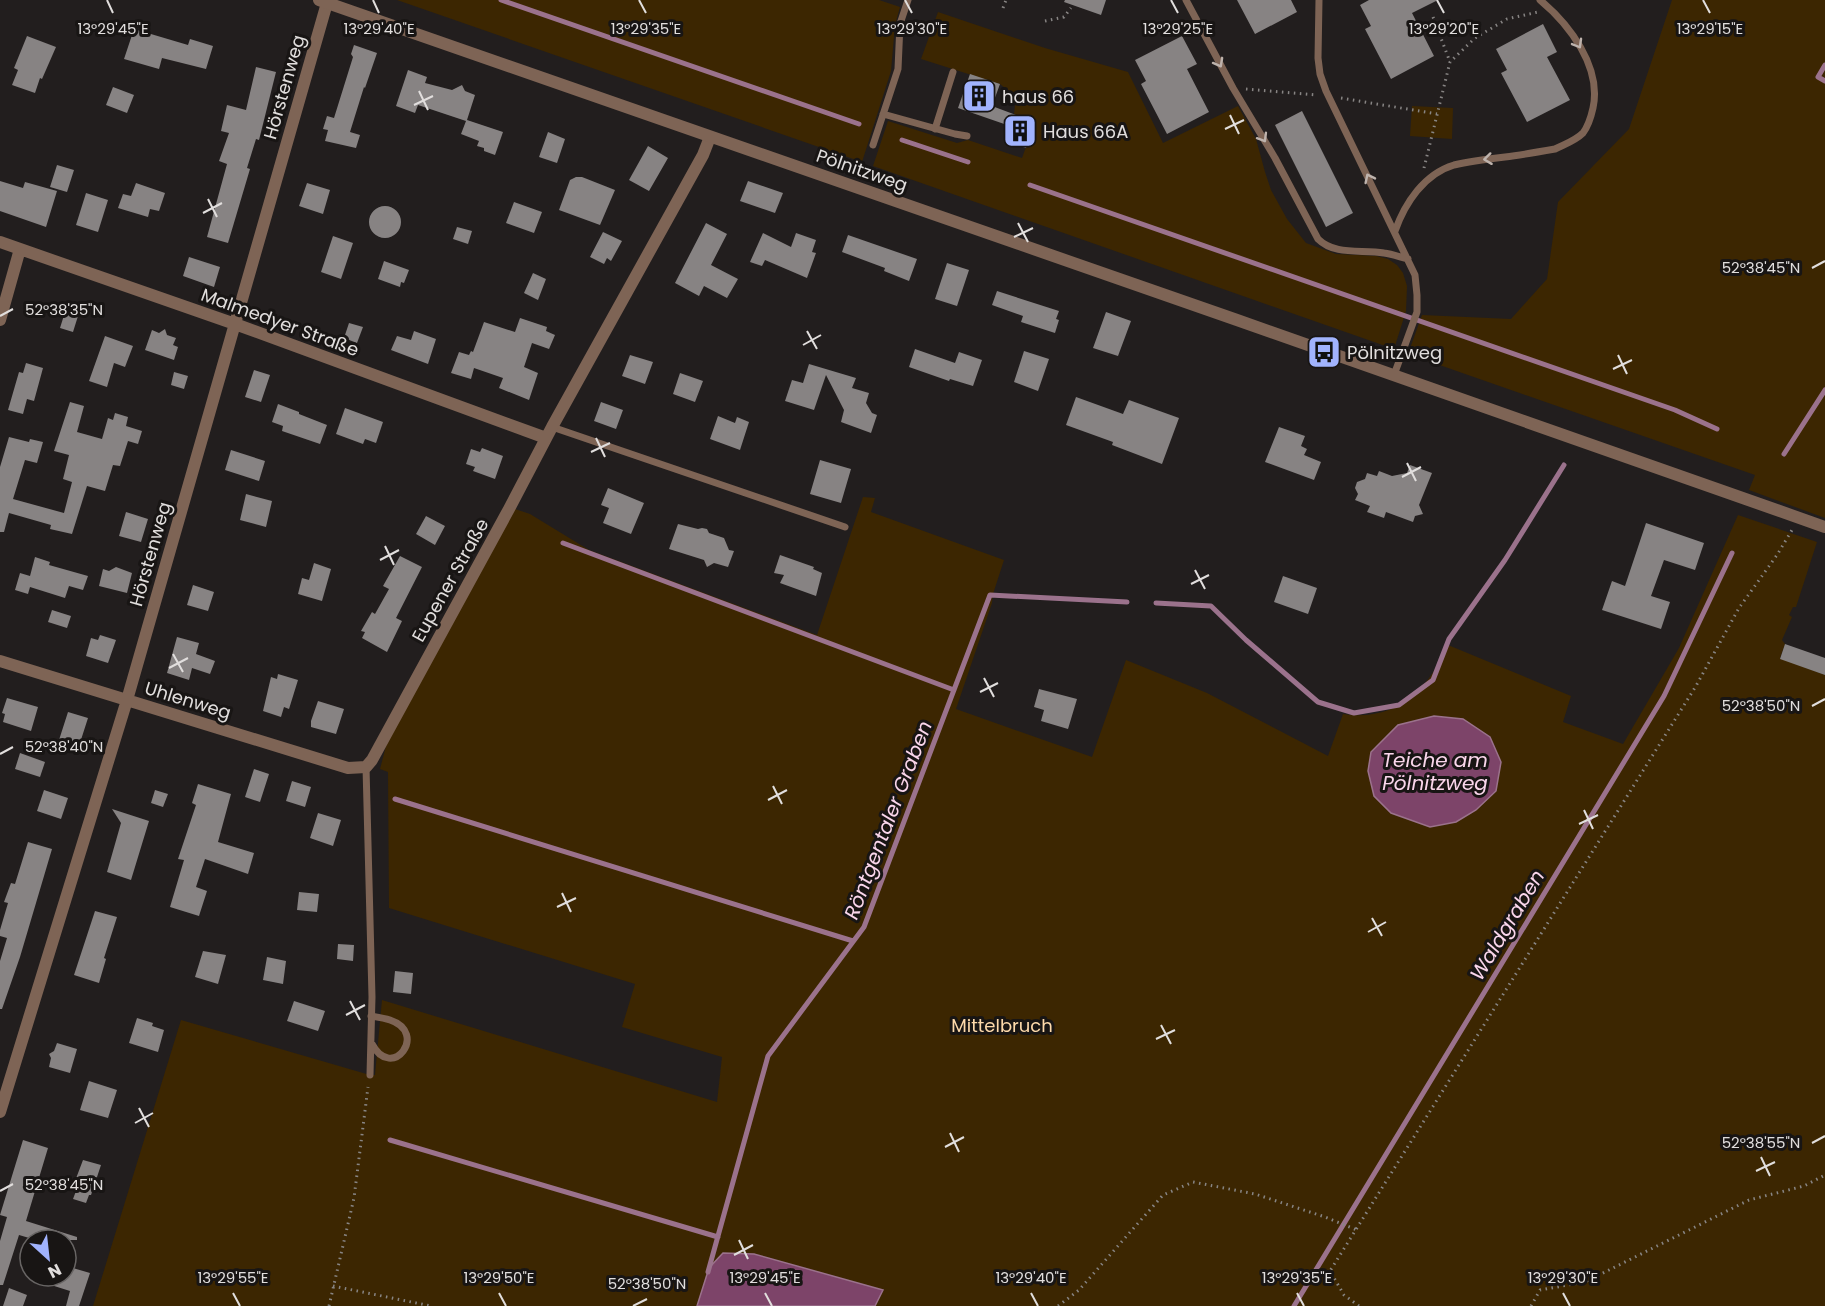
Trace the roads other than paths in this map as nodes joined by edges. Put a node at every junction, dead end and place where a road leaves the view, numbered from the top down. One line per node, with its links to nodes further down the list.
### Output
1 (908, 0): 7 (lane)
2 (1186, 0): 15 (lane, one-way to 15)
3 (1319, 0): 12 (lane, one-way to 3)
4 (1540, 0): 12 (lane, one-way to 12)
5 (323, 1): 10 (street, Pölnitzweg); 17 (street, Hörstenweg)
6 (953, 72): 8 (lane)
7 (883, 114): 8 (lane); 11 (lane)
8 (935, 129): 9 (lane)
9 (967, 136)
10 (710, 137): 18 (street, Pölnitzweg); 19 (street, Eupener Straße)
11 (873, 145)
12 (1395, 231): 15 (lane)
13 (0, 242): 14 (street, Malmedyer Straße)
14 (20, 249): 16 (street); 17 (street, Malmedyer Straße)
15 (1408, 260): 18 (lane)
16 (0, 320)
17 (236, 324): 20 (street, Malmedyer Straße); 24 (street, Hörstenweg)
18 (1394, 375): 22 (street, Pölnitzweg)
19 (552, 427): 20 (street, Eupener Straße); 21 (lane)
20 (546, 438): 25 (street, Eupener Straße)
21 (845, 527)
22 (1825, 527)
23 (0, 660): 24 (street, Uhlenweg)
24 (127, 700): 25 (street, Uhlenweg); 28 (street, Hörstenweg)
25 (366, 767): 26 (lane)
26 (371, 1016): 27 (lane); 27 (lane)
27 (371, 1042): 29 (lane)
28 (5, 1075): 30 (street, Hörstenweg)
29 (370, 1075)
30 (0, 1112)

